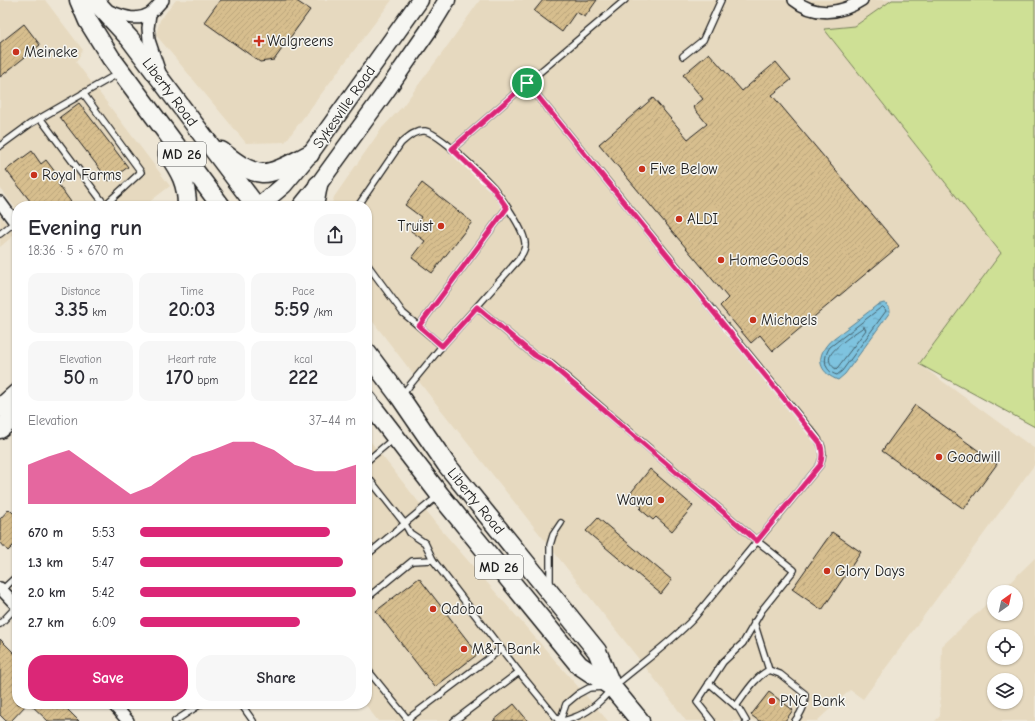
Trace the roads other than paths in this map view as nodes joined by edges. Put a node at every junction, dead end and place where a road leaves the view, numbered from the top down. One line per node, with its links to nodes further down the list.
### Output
1 (79, 0): 12 (main road, Liberty Road / MD 26)
2 (163, 0): 10 (street)
3 (420, 0): 21 (main road, Sykesville Road)
4 (447, 0): 22 (main road, Sykesville Road)
5 (626, 0): 14 (lane)
6 (721, 0): 11 (lane)
7 (794, 0): 8 (street)
8 (862, 0)
9 (98, 4): 10 (street); 13 (main road, Liberty Road / MD 26)
10 (150, 14): 13 (street)
11 (683, 56)
12 (121, 72): 15 (lane); 16 (main road, Liberty Road / MD 26)
13 (163, 83): 18 (main road, Liberty Road / MD 26)
14 (527, 83): 20 (lane); 54 (lane)
15 (83, 93): 17 (lane); 24 (lane)
16 (143, 101): 25 (main road); 26 (main road, Liberty Road / MD 26)
17 (40, 118): 19 (lane); 23 (lane)
18 (207, 142): 21 (main road); 27 (main road, Liberty Road / MD 26)
19 (0, 146)
20 (452, 149): 31 (lane); 33 (lane)
21 (310, 154): 28 (main road, Sykesville Road)
22 (318, 185): 29 (main road, Sykesville Road); 30 (main road)
23 (101, 201)
24 (108, 201)
25 (187, 201)
26 (217, 201)
27 (253, 201)
28 (263, 201)
29 (305, 201)
30 (315, 201)
31 (361, 201)
32 (0, 202): 34 (street)
33 (507, 208): 38 (lane); 39 (lane)
34 (12, 218)
35 (12, 226): 36 (lane)
36 (0, 234)
37 (372, 271): 39 (lane)
38 (477, 307): 40 (lane); 54 (lane)
39 (419, 326): 40 (lane)
40 (442, 346): 43 (lane)
41 (372, 360): 43 (main road, Liberty Road / MD 26)
42 (12, 397): 45 (main road)
43 (400, 397): 59 (main road, Liberty Road / MD 26)
44 (372, 407): 48 (main road, Liberty Road / MD 26)
45 (0, 408)
46 (12, 419): 47 (main road)
47 (0, 429)
48 (395, 438): 49 (lane); 51 (main road, Liberty Road / MD 26)
49 (372, 457)
50 (372, 482): 53 (lane)
51 (440, 495): 53 (lane); 70 (main road, Liberty Road / MD 26)
52 (561, 523): 59 (lane)
53 (405, 524): 55 (lane); 56 (lane)
54 (757, 541): 63 (lane); 70 (lane)
55 (372, 551)
56 (433, 560): 60 (lane); 65 (lane)
57 (12, 580): 58 (lane)
58 (1, 589): 61 (street)
59 (550, 593): 70 (main road, Liberty Road / MD 26)
60 (372, 594)
61 (12, 601)
62 (12, 611): 64 (lane)
63 (754, 622): 66 (lane); 69 (lane)
64 (0, 624)
65 (501, 649): 67 (lane); 75 (lane)
66 (769, 670): 71 (lane); 85 (lane)
67 (519, 672): 79 (lane); 80 (lane)
68 (372, 675): 75 (lane)
69 (709, 683): 71 (lane); 83 (lane)
70 (612, 687): 80 (lane); 81 (lane); 82 (main road, Liberty Road / MD 26)
71 (736, 706): 84 (lane)
72 (118, 709): 76 (street)
73 (193, 709): 77 (lane)
74 (245, 709): 78 (lane)
75 (409, 720)
76 (128, 721)
77 (175, 721)
78 (253, 721)
79 (454, 721)
80 (560, 721)
81 (564, 721)
82 (640, 721)
83 (712, 721)
84 (746, 721)
85 (795, 721)

